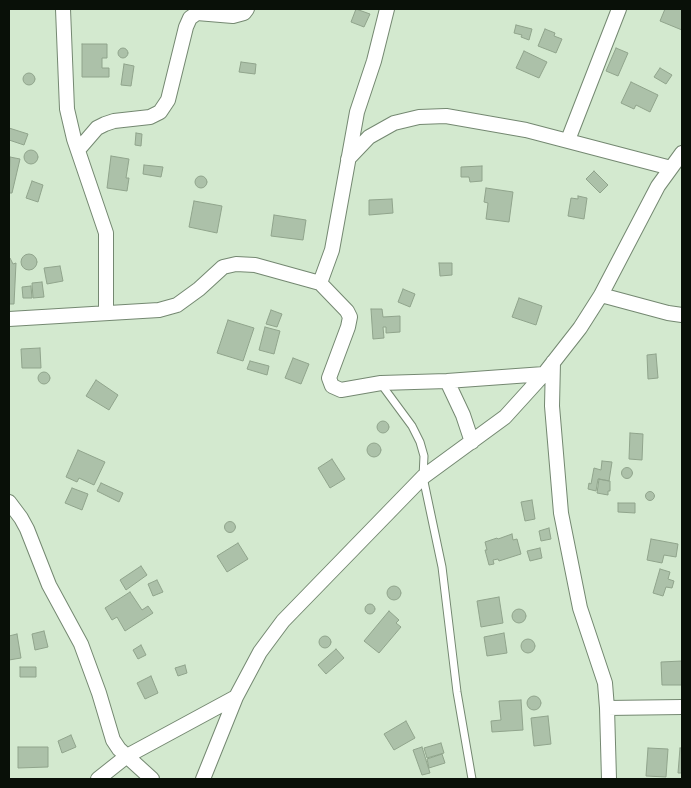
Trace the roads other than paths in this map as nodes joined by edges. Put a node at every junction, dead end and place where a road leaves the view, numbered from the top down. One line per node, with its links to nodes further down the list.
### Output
1 (63, 9): 6 (street)
2 (247, 9): 6 (street)
3 (388, 9): 8 (street)
4 (619, 9): 5 (street)
5 (568, 140): 8 (street); 9 (street)
6 (78, 150): 12 (street)
7 (682, 153): 9 (street)
8 (348, 159): 10 (street)
9 (671, 168): 11 (street)
10 (320, 284): 12 (street); 18 (street)
11 (601, 295): 13 (street); 15 (street)
12 (106, 313): 14 (street)
13 (682, 314)
14 (9, 320)
15 (553, 362): 16 (street); 24 (street)
16 (544, 374): 17 (street); 19 (street)
17 (447, 381): 18 (street); 19 (street)
18 (381, 383): 20 (lane)
19 (472, 442): 20 (street)
20 (423, 477): 22 (street); 29 (lane)
21 (9, 502): 25 (street)
22 (236, 697): 25 (street); 28 (street)
23 (682, 706): 24 (street)
24 (608, 708): 30 (street)
25 (127, 756): 26 (street); 27 (street)
26 (98, 779)
27 (152, 779)
28 (203, 779)
29 (472, 779)
30 (609, 779)

